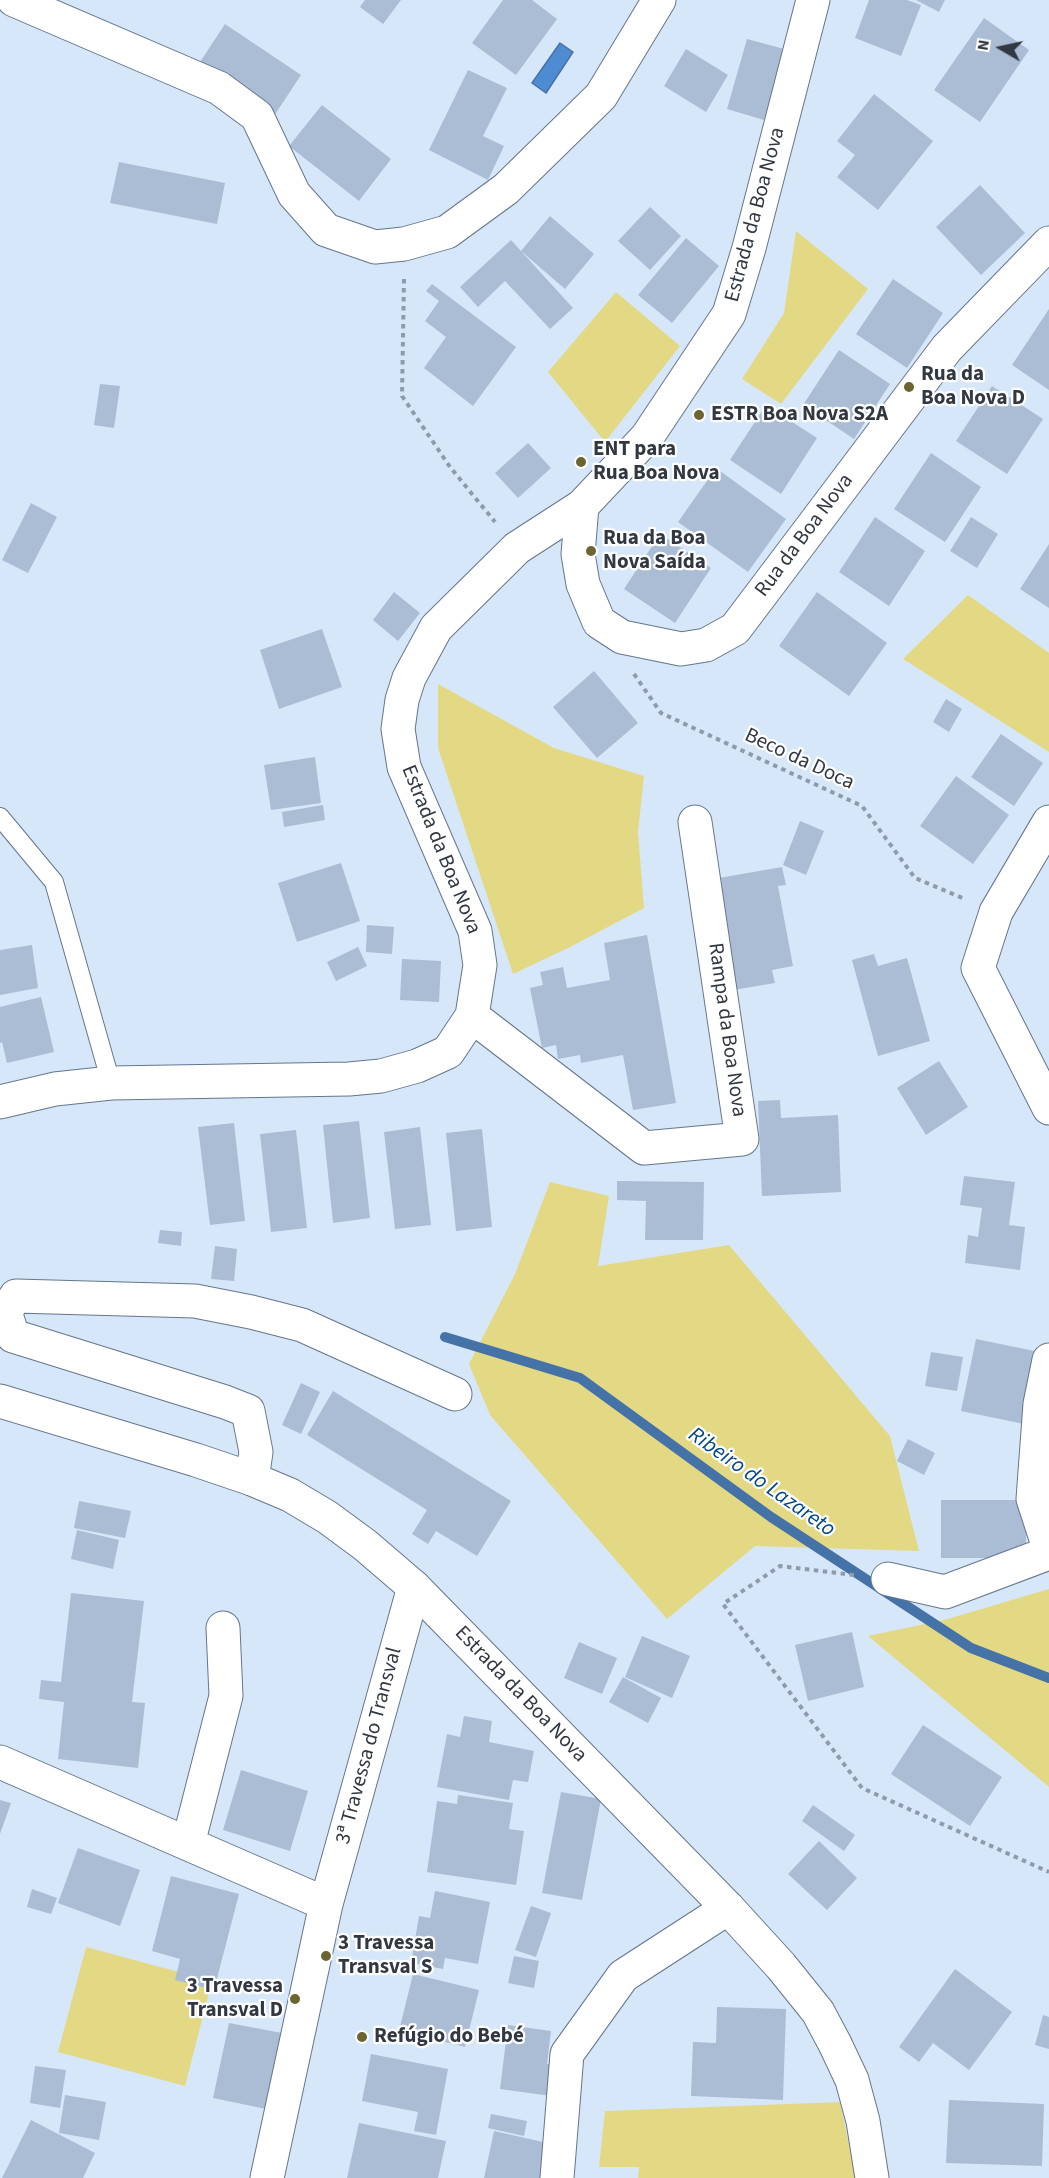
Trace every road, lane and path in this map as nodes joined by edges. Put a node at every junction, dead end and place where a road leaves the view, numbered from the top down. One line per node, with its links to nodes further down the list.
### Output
1 (14, 0): 5 (street)
2 (659, 0): 5 (street)
3 (813, 0): 6 (street, Estrada da Boa Nova)
4 (1049, 243): 6 (street, Rua da Boa Nova)
5 (404, 244): 7 (path)
6 (582, 506): 7 (street, Estrada da Boa Nova)
7 (517, 548): 13 (street, Estrada da Boa Nova)
8 (630, 667): 12 (path, Beco da Doca)
9 (0, 817): 14 (lane)
10 (695, 822): 13 (street, Rampa da Boa Nova)
11 (1049, 822): 12 (street)
12 (996, 912): 16 (street)
13 (472, 1016): 14 (street, Estrada da Boa Nova)
14 (111, 1083): 15 (street, Estrada da Boa Nova)
15 (0, 1102)
16 (1049, 1108)
17 (1049, 1360): 21 (street)
18 (455, 1394): 20 (street)
19 (0, 1401): 20 (street, Estrada da Boa Nova)
20 (252, 1479): 24 (street, Estrada da Boa Nova)
21 (1049, 1548)
22 (1049, 1553): 23 (street)
23 (888, 1579): 28 (path)
24 (414, 1587): 29 (street, 3ª Travessa do Transval); 30 (street, Estrada da Boa Nova)
25 (224, 1628): 27 (street)
26 (0, 1762): 27 (street)
27 (188, 1844): 29 (street)
28 (1049, 1872)
29 (326, 1905): 31 (street, 3ª Travessa do Transval)
30 (728, 1908): 32 (street); 33 (street, Estrada da Boa Nova)
31 (267, 2178)
32 (557, 2178)
33 (872, 2178)

